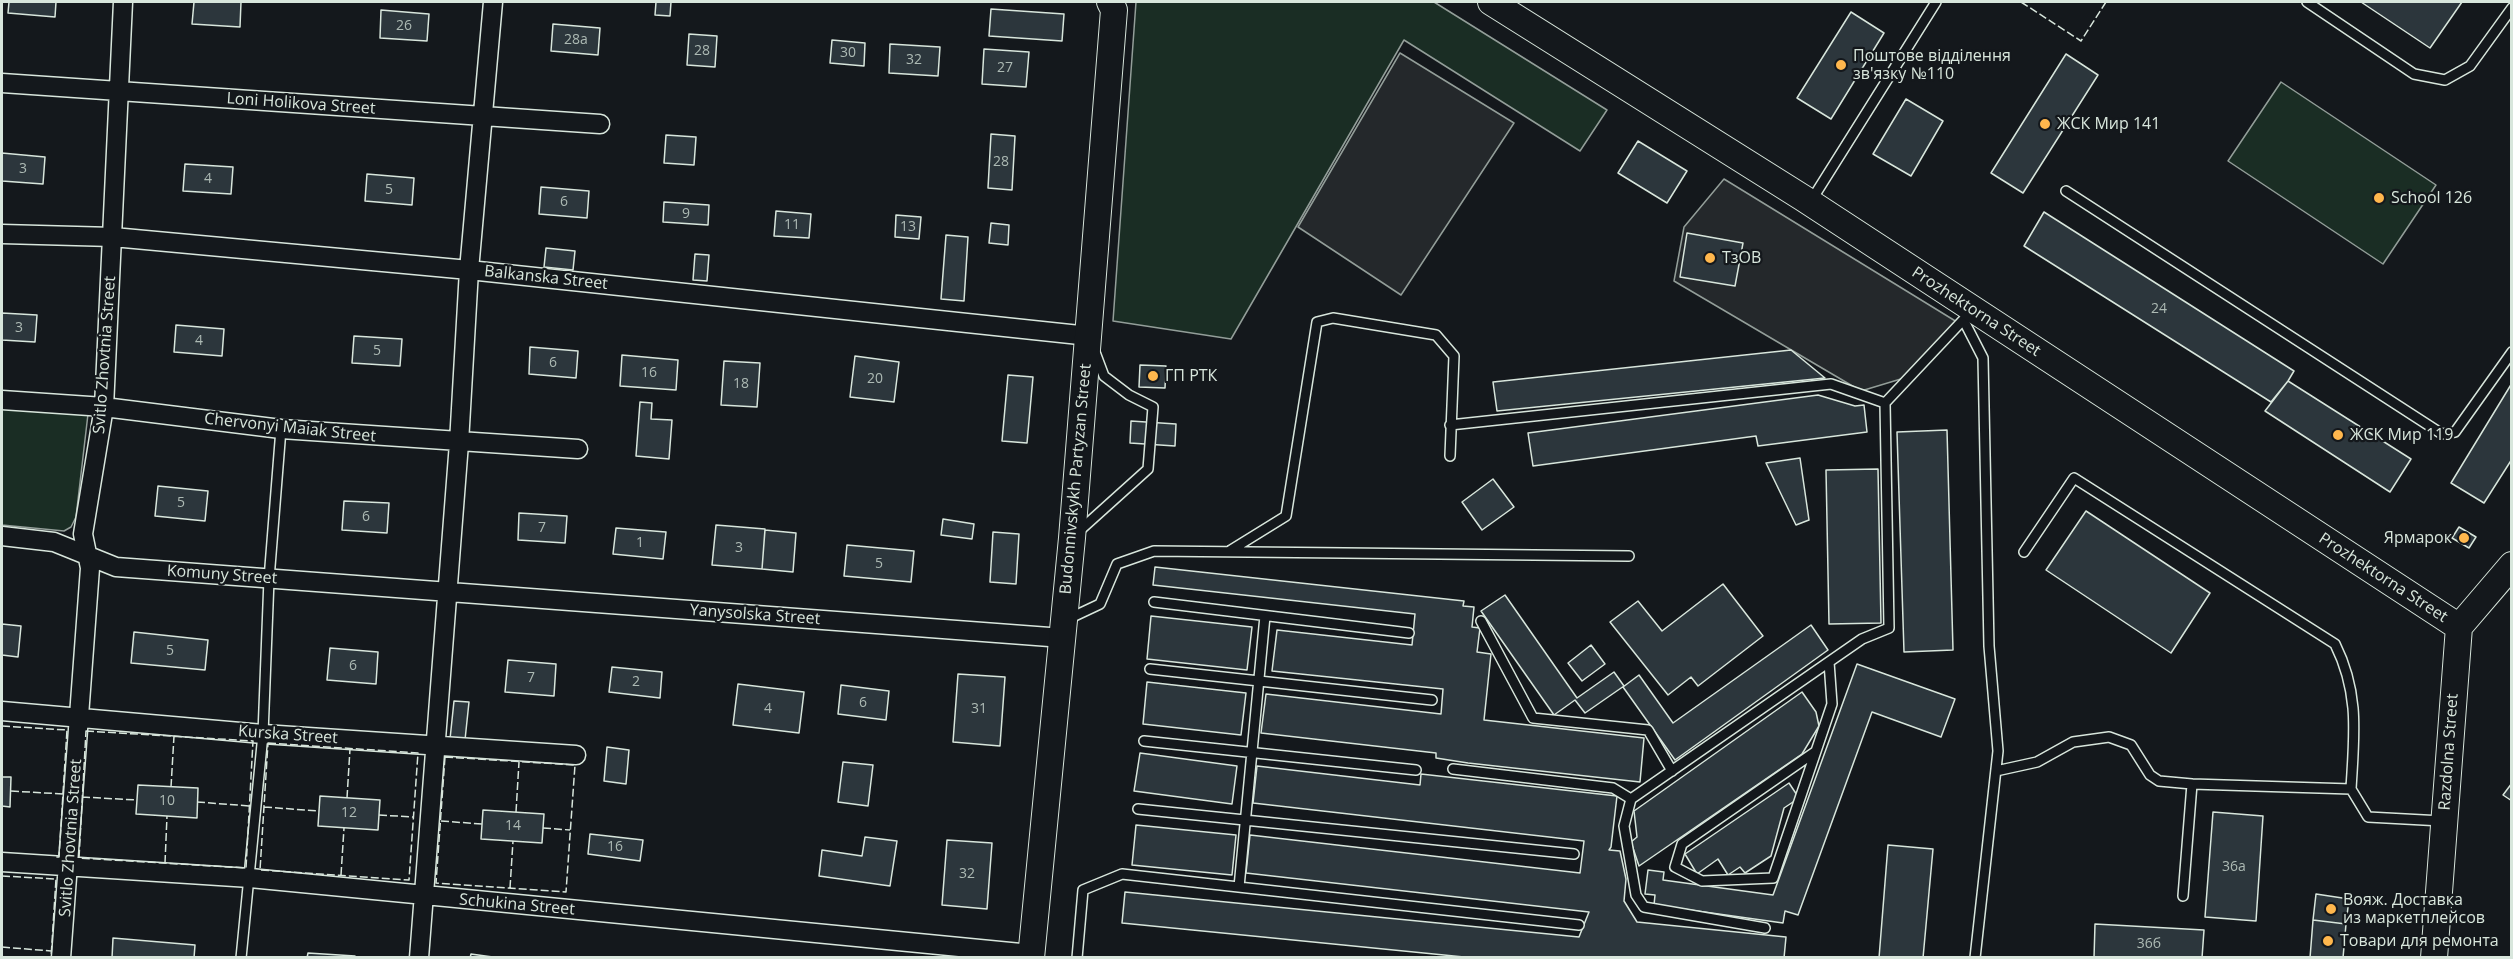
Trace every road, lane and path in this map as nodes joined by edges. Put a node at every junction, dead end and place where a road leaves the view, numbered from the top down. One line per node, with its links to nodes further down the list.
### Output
1 (123, 2): 9 (street, Svitlo Zhovtnia Street)
2 (493, 2): 10 (street)
3 (1110, 2): 18 (street, Budonnivskykh Partyzan Street)
4 (1491, 2): 13 (street, Prozhektorna Street)
5 (1936, 2): 13 (lane)
6 (2307, 2): 7 (lane)
7 (2511, 8)
8 (2, 83): 9 (street, Loni Holikova Street)
9 (118, 92): 10 (street, Loni Holikova Street); 15 (street, Svitlo Zhovtnia Street)
10 (483, 117): 11 (street, Loni Holikova Street); 16 (street)
11 (600, 124)
12 (2066, 191): 19 (lane)
13 (1810, 203): 17 (street, Prozhektorna Street)
14 (2, 234): 15 (street, Balkanska Street)
15 (113, 237): 16 (street, Balkanska Street); 22 (street, Svitlo Zhovtnia Street)
16 (469, 270): 18 (street, Balkanska Street); 25 (street)
17 (1966, 314): 21 (lane); 40 (street, Prozhektorna Street); 58 (lane)
18 (1089, 336): 29 (street, Budonnivskykh Partyzan Street); 29 (lane)
19 (2511, 352)
20 (2, 400): 22 (street, Chervonyi Maiak Street)
21 (1885, 403): 23 (lane); 43 (lane)
22 (104, 407): 24 (street, Chervonyi Maiak Street); 32 (street, Svitlo Zhovtnia Street)
23 (1450, 425): 27 (lane); 30 (lane)
24 (281, 429): 25 (street, Chervonyi Maiak Street); 35 (lane)
25 (459, 442): 26 (street, Chervonyi Maiak Street); 36 (street)
26 (578, 449)
27 (1449, 456)
28 (2, 536): 32 (street, Komuny Street)
29 (1072, 538): 41 (street, Budonnivskykh Partyzan Street)
30 (1229, 551): 33 (lane); 41 (lane)
31 (2024, 552): 60 (lane)
32 (90, 556): 35 (street, Komuny Street); 48 (street, Svitlo Zhovtnia Street)
33 (1629, 556)
34 (2511, 565): 40 (street)
35 (269, 579): 36 (street, Komuny Street); 49 (lane)
36 (448, 593): 41 (street, Yanysolska Street); 51 (street)
37 (1154, 602): 38 (lane)
38 (1265, 616): 42 (lane); 45 (lane)
39 (1481, 621): 57 (lane)
40 (2459, 627): 64 (street, Razdolna Street)
41 (1063, 629): 74 (street, Budonnivskykh Partyzan Street)
42 (1409, 633)
43 (1829, 662): 53 (lane); 57 (lane)
44 (1150, 669): 45 (lane)
45 (1259, 681): 46 (lane); 52 (lane)
46 (1432, 700)
47 (2, 711): 48 (street, Kurska Street)
48 (80, 717): 49 (street, Kurska Street); 67 (street, Svitlo Zhovtnia Street)
49 (263, 734): 51 (street, Kurska Street); 68 (lane)
50 (1144, 741): 52 (lane)
51 (434, 746): 54 (street, Kurska Street); 70 (street)
52 (1252, 752): 56 (lane); 63 (lane)
53 (1815, 752): 53 (lane)
54 (576, 755)
55 (1454, 769): 61 (lane)
56 (1416, 770)
57 (1672, 771): 61 (lane)
58 (1996, 771): 59 (lane); 79 (lane)
59 (2193, 784): 60 (lane); 71 (lane)
60 (2351, 789): 64 (lane)
61 (1632, 799): 73 (lane)
62 (1138, 809): 63 (lane)
63 (1245, 820): 65 (lane); 69 (lane)
64 (2444, 821): 80 (street, Razdolna Street)
65 (1575, 854)
66 (2, 862): 67 (street, Schukina Street)
67 (69, 866): 68 (street, Schukina Street); 75 (street, Svitlo Zhovtnia Street)
68 (250, 878): 70 (street, Schukina Street); 76 (lane)
69 (1239, 887): 72 (lane); 78 (lane)
70 (425, 896): 74 (street, Schukina Street); 77 (street)
71 (2183, 896)
72 (1579, 925)
73 (1765, 928)
74 (1031, 956)
75 (61, 957)
76 (241, 957)
77 (419, 957)
78 (1077, 957)
79 (1975, 957)
80 (2434, 957)

